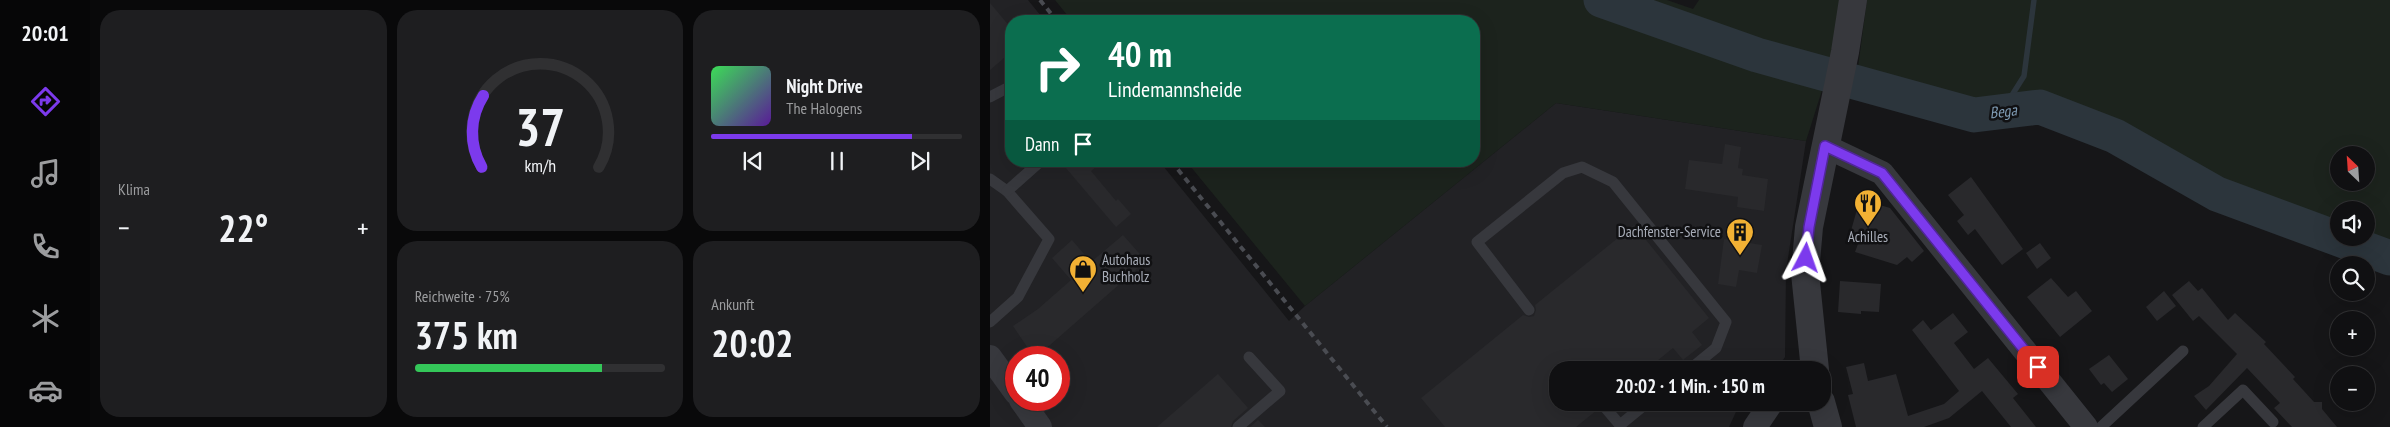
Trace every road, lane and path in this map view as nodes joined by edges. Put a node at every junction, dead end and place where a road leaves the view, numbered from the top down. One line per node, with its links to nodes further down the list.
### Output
1 (1853, 0): 4 (street)
2 (1005, 89): 3 (lane)
3 (990, 97)
4 (1827, 133): 14 (street); 27 (street)
5 (1034, 167): 7 (lane)
6 (990, 180): 7 (lane)
7 (1007, 192): 9 (lane)
8 (1529, 310): 13 (lane)
9 (990, 322)
10 (2183, 350): 28 (lane)
11 (990, 356): 15 (street)
12 (1248, 357): 24 (lane)
13 (1700, 361)
14 (1814, 361)
15 (1005, 377)
16 (1029, 411): 23 (street)
17 (1608, 411): 22 (lane)
18 (1638, 411): 22 (lane)
19 (1766, 411): 25 (street)
20 (1824, 411): 26 (street)
21 (2273, 422): 29 (lane)
22 (1620, 426)
23 (1040, 427)
24 (1238, 427)
25 (1755, 427)
26 (1828, 427)
27 (2086, 427)
28 (2101, 427)
29 (2203, 427)

